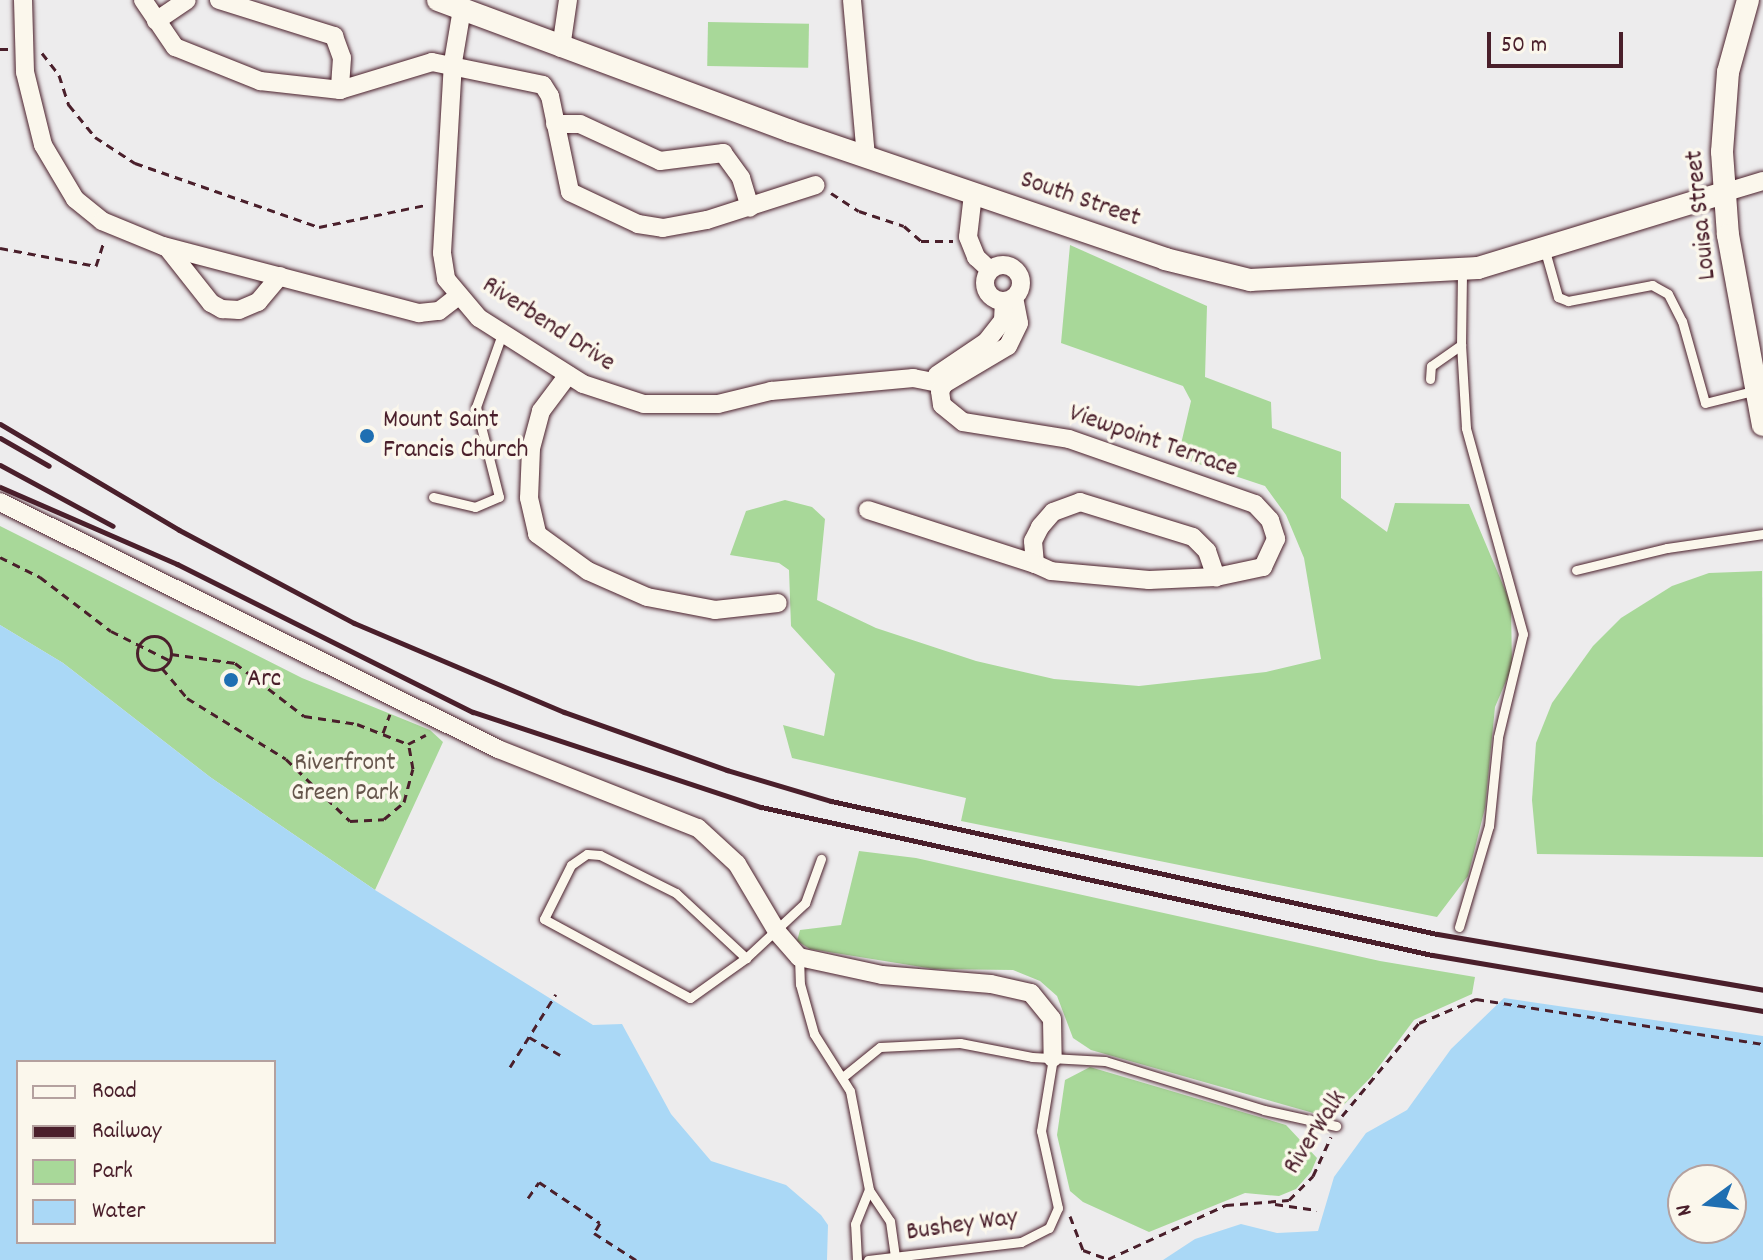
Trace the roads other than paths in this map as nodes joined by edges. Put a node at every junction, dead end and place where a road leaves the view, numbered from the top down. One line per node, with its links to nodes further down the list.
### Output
1 (23, 0): 21 (street)
2 (143, 0): 10 (street)
3 (187, 0): 10 (street)
4 (219, 0): 13 (street)
5 (438, 0): 9 (street, South Street)
6 (568, 0): 11 (street)
7 (852, 0): 15 (street)
8 (1748, 0): 18 (street, Louisa Street)
9 (462, 9): 11 (street, South Street); 12 (street, Riverbend Drive)
10 (156, 21): 13 (street)
11 (561, 48): 15 (street, South Street)
12 (453, 62): 13 (street); 14 (street); 26 (street, Riverbend Drive)
13 (340, 90)
14 (555, 124): 20 (street); 20 (street)
15 (866, 157): 19 (street, South Street)
16 (1763, 181): 18 (street)
17 (816, 185): 20 (street)
18 (1723, 193): 22 (street, South Street); 33 (street, Louisa Street)
19 (973, 194): 23 (street); 24 (street, South Street)
20 (750, 208)
21 (163, 246): 25 (street); 25 (street)
22 (1545, 251): 24 (street, South Street); 33 (lane)
23 (990, 270): 27 (street); 27 (street)
24 (1462, 270): 29 (lane)
25 (280, 276): 26 (street)
26 (457, 297): 28 (street, Riverbend Drive)
27 (1009, 300): 32 (street)
28 (503, 331): 30 (street, Riverbend Drive); 35 (lane)
29 (1461, 345): 31 (lane); 44 (lane)
30 (568, 375): 32 (street, Riverbend Drive); 42 (street)
31 (1430, 379)
32 (938, 381): 41 (street, Viewpoint Terrace)
33 (1757, 390): 34 (street, Louisa Street)
34 (1763, 425)
35 (433, 497)
36 (0, 502): 45 (street)
37 (868, 510): 39 (street, Viewpoint Terrace)
38 (1763, 534): 40 (lane)
39 (1035, 564): 41 (street, Viewpoint Terrace); 41 (street)
40 (1576, 570)
41 (1216, 577)
42 (778, 603)
43 (821, 859): 45 (lane)
44 (1459, 927)
45 (778, 933): 46 (street); 47 (lane)
46 (799, 957): 48 (street); 49 (lane, Bushey Way)
47 (746, 958): 47 (lane)
48 (1053, 1058): 49 (lane); 50 (lane); 52 (lane, Bushey Way)
49 (844, 1076): 51 (lane, Bushey Way)
50 (1336, 1126)
51 (869, 1190): 52 (lane, Bushey Way); 53 (lane, Bushey Way)
52 (895, 1257): 54 (lane, Bushey Way)
53 (857, 1260)
54 (868, 1260)

